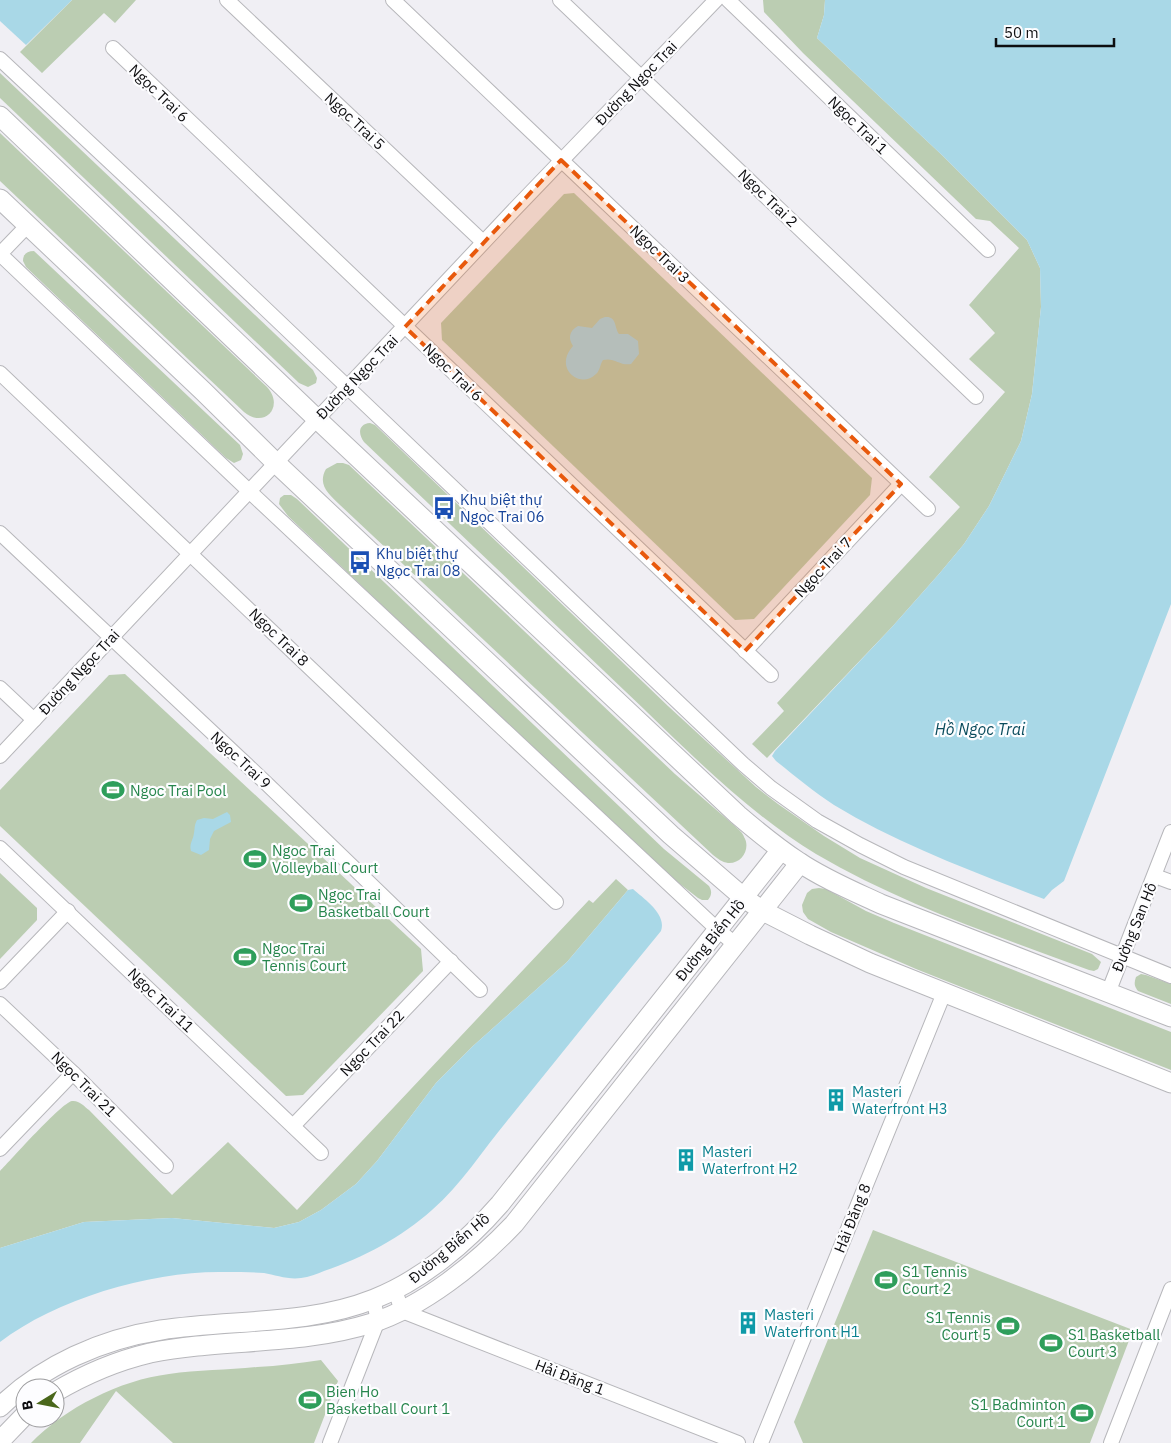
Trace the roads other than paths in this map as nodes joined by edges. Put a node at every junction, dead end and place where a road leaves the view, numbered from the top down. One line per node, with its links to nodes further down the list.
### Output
1 (227, 0): 13 (street, Ngọc Trai 5)
2 (393, 0): 10 (street, Ngọc Trai 3)
3 (560, 0): 8 (street, Ngọc Trai 2)
4 (716, 0): 8 (street, Đường Ngọc Trai)
5 (728, 0): 14 (street, Ngọc Trai 1)
6 (113, 48): 15 (street, Ngọc Trai 6)
7 (0, 59): 17 (street)
8 (642, 77): 10 (street, Đường Ngọc Trai); 18 (street, Ngọc Trai 2)
9 (0, 116): 19 (main road)
10 (561, 160): 13 (street, Đường Ngọc Trai); 21 (street, Ngọc Trai 3)
11 (0, 199): 12 (main road)
12 (28, 225): 20 (main road); 22 (street)
13 (483, 242): 15 (street, Đường Ngọc Trai)
14 (988, 250)
15 (405, 327): 17 (street, Đường Ngọc Trai); 27 (street, Ngọc Trai 6)
16 (0, 373): 25 (street, Ngọc Trai 8)
17 (348, 387): 19 (street, Đường Ngọc Trai); 44 (street)
18 (976, 397)
19 (317, 419): 20 (street, Đường Ngọc Trai); 34 (main road)
20 (276, 463): 22 (street, Đường Ngọc Trai); 38 (main road)
21 (901, 484): 23 (street, Ngọc Trai 3); 27 (street, Ngọc Trai 7)
22 (249, 491): 25 (street, Đường Ngọc Trai); 42 (street)
23 (928, 509)
24 (0, 533): 26 (street, Ngọc Trai 9)
25 (191, 553): 26 (street, Đường Ngọc Trai); 39 (street, Ngọc Trai 8)
26 (111, 638): 30 (street, Đường Ngọc Trai); 45 (street, Ngọc Trai 9)
27 (745, 651): 28 (street, Ngọc Trai 6)
28 (771, 675)
29 (0, 688): 30 (street)
30 (34, 720): 31 (street, Đường Ngọc Trai)
31 (0, 756)
32 (1171, 832): 36 (street, Đường San Hô)
33 (0, 848): 40 (street, Ngọc Trai 11)
34 (781, 850): 35 (main road); 38 (main road, Đường Biển Hồ)
35 (800, 863): 41 (main road, Đường Biển Hồ); 50 (main road)
36 (1155, 876): 37 (street); 44 (street, Đường San Hô)
37 (1171, 882)
38 (744, 898): 41 (main road); 42 (main road, Đường Biển Hồ)
39 (556, 902)
40 (68, 911): 47 (street); 55 (street, Ngọc Trai 11)
41 (763, 911): 43 (main road, Đường Biển Hồ); 49 (main road)
42 (718, 930): 43 (street); 60 (main road, Đường Biển Hồ)
43 (736, 945): 62 (main road, Đường Biển Hồ)
44 (1122, 956): 46 (street); 50 (street, Đường San Hô)
45 (451, 960): 48 (street, Ngọc Trai 9); 55 (street, Ngọc Trai 22)
46 (1171, 976)
47 (0, 982)
48 (480, 990)
49 (944, 992): 54 (main road); 70 (street, Hải Đăng 8)
50 (1108, 993): 52 (main road)
51 (0, 1004): 53 (street, Ngọc Trai 21)
52 (1171, 1017)
53 (73, 1073): 56 (street); 58 (street, Ngọc Trai 21)
54 (1171, 1083)
55 (293, 1126): 57 (street, Ngọc Trai 11)
56 (0, 1149)
57 (320, 1153)
58 (166, 1166)
59 (1171, 1289): 71 (street)
60 (395, 1290): 61 (main road, Đường Biển Hồ); 62 (street)
61 (374, 1299): 63 (street); 65 (main road, Đường Biển Hồ)
62 (402, 1311): 63 (main road, Đường Biển Hồ); 69 (street, Hải Đăng 1)
63 (378, 1320): 64 (main road, Đường Biển Hồ); 68 (street)
64 (65, 1387)
65 (0, 1407)
66 (15, 1425): 67 (main road)
67 (0, 1441)
68 (330, 1443)
69 (738, 1443)
70 (761, 1443)
71 (1111, 1443)

